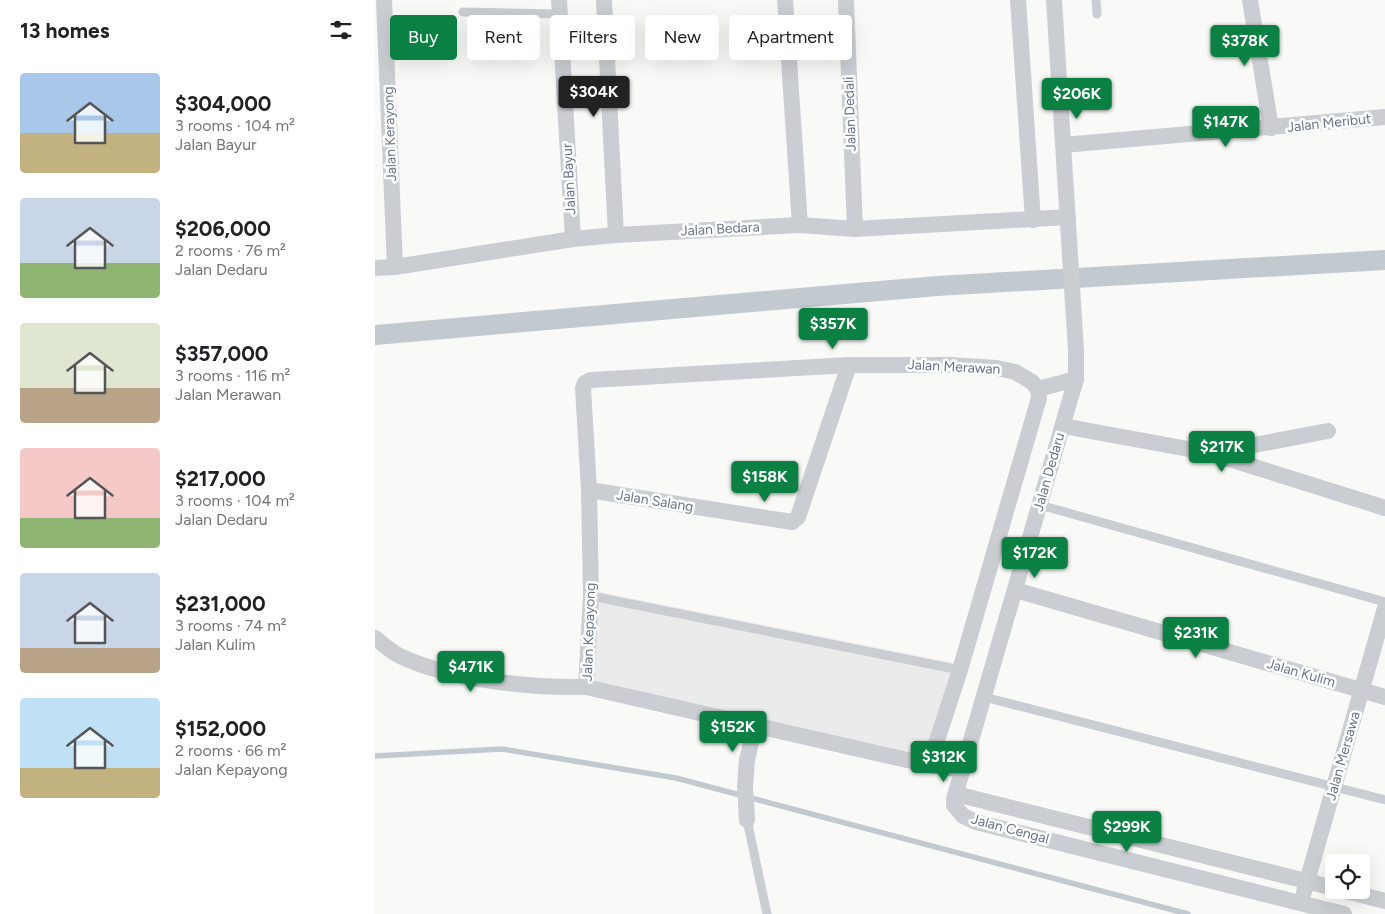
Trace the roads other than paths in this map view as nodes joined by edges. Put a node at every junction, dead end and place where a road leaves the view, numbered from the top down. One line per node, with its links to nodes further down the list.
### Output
1 (384, 0): 21 (street, Jalan Kerayong)
2 (604, 0): 19 (street)
3 (785, 0): 17 (street)
4 (846, 0): 18 (street, Jalan Dedali)
5 (1018, 0): 16 (street)
6 (1054, 0): 14 (street)
7 (1096, 0): 11 (lane)
8 (1250, 0): 13 (street)
9 (559, 7): 10 (lane); 20 (street, Jalan Bayur)
10 (463, 12)
11 (1097, 14)
12 (1385, 117): 13 (street, Jalan Meribut)
13 (1271, 128): 14 (street, Jalan Meribut)
14 (1063, 145): 15 (street)
15 (1068, 217): 16 (street, Jalan Bedara); 24 (street, Jalan Dedaru)
16 (1033, 220): 18 (street, Jalan Bedara)
17 (800, 224): 18 (street, Jalan Bedara); 19 (street, Jalan Bedara)
18 (855, 229)
19 (616, 235): 20 (street, Jalan Bedara)
20 (573, 238): 21 (street, Jalan Bedara)
21 (395, 267): 22 (street, Jalan Bedara)
22 (375, 268)
23 (849, 365): 25 (street, Jalan Merawan); 26 (street, Jalan Merawan); 30 (street, Jalan Salang)
24 (1076, 379): 26 (street); 27 (street, Jalan Dedaru)
25 (591, 380): 30 (street, Jalan Kepayong)
26 (1038, 389): 38 (street)
27 (1063, 426): 29 (street); 31 (street, Jalan Dedaru)
28 (1328, 431): 29 (street)
29 (1210, 453): 32 (street)
30 (589, 490): 34 (street, Jalan Kepayong)
31 (1040, 505): 33 (street, Jalan Dedaru); 35 (lane)
32 (1385, 508)
33 (1015, 590): 40 (street, Jalan Kulim); 41 (street, Jalan Dedaru)
34 (591, 596): 38 (lane); 39 (street, Jalan Kepayong)
35 (1385, 602)
36 (1385, 608): 40 (street, Jalan Mersawa)
37 (375, 638): 39 (street)
38 (960, 670): 44 (street)
39 (586, 688): 43 (street, Jalan Kepayong)
40 (1361, 690): 42 (street, Jalan Kulim); 46 (street, Jalan Mersawa)
41 (984, 697): 45 (street, Jalan Dedaru); 46 (lane)
42 (1385, 697)
43 (755, 726): 44 (street, Jalan Kepayong); 49 (street)
44 (929, 765): 45 (street, Jalan Kepayong)
45 (963, 770): 47 (street, Jalan Dedaru)
46 (1334, 786): 48 (lane); 50 (street, Jalan Mersawa)
47 (956, 794): 50 (street, Jalan Cengal); 54 (street, Jalan Cengal)
48 (1385, 800)
49 (747, 820): 55 (lane)
50 (1307, 881): 51 (street, Jalan Cengal); 54 (street, Jalan Mersawa)
51 (1325, 886)
52 (1370, 897): 53 (street)
53 (1385, 901)
54 (1300, 904): 56 (street, Jalan Cengal)
55 (767, 914)
56 (1344, 914)

